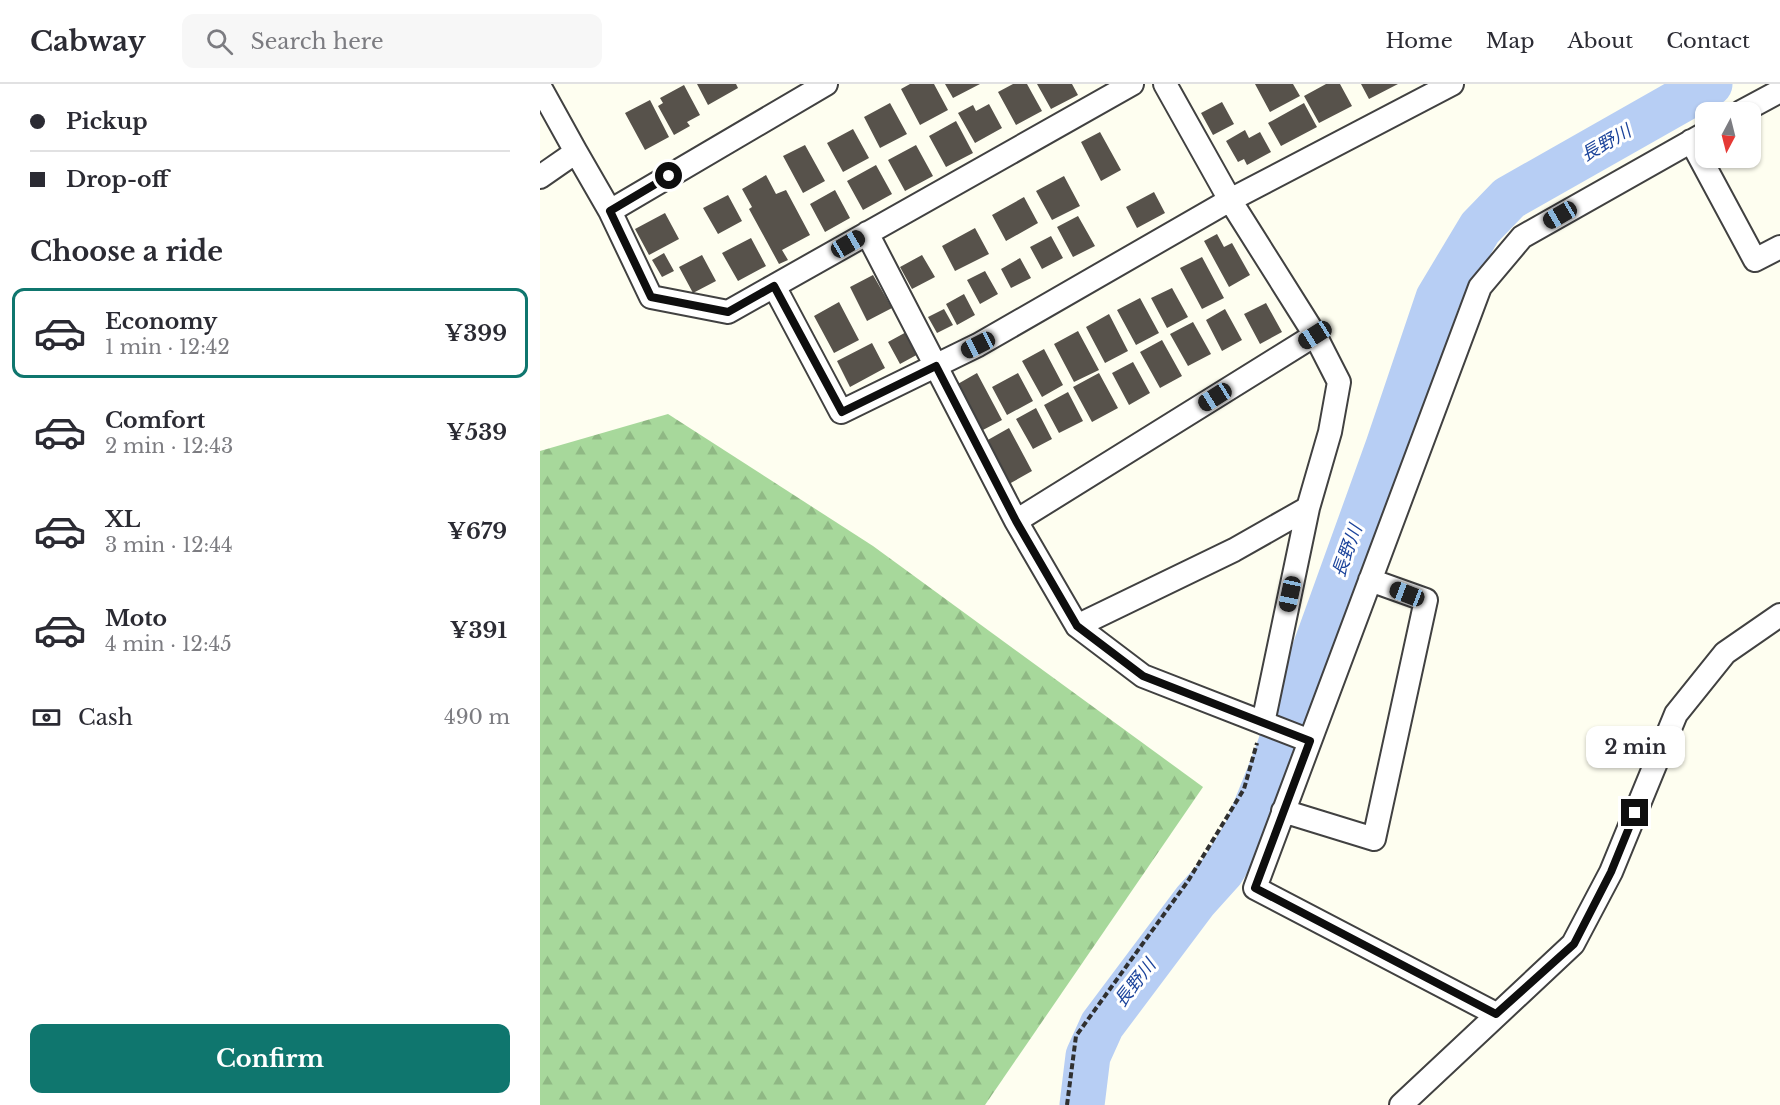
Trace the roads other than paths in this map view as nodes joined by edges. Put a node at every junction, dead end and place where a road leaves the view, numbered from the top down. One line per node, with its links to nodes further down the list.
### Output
1 (826, 84): 13 (street)
2 (1132, 84): 14 (street)
3 (1165, 84): 12 (street)
4 (1452, 84): 12 (street)
5 (540, 87): 9 (street)
6 (1780, 91): 7 (street)
7 (1760, 102)
8 (1695, 139): 21 (street)
9 (573, 146): 11 (street); 13 (street)
10 (1712, 168): 15 (street)
11 (540, 177)
12 (1230, 200): 17 (street); 18 (street)
13 (610, 211): 16 (street)
14 (867, 233): 16 (street); 18 (street)
15 (1780, 247)
16 (774, 286): 18 (street)
17 (1315, 335): 19 (street); 20 (street)
18 (936, 366): 20 (street)
19 (1308, 508): 23 (street); 24 (street)
20 (1016, 521): 23 (street)
21 (1370, 580): 25 (street); 26 (street)
22 (1780, 615): 27 (street)
23 (1077, 626): 24 (street)
24 (1263, 723): 25 (street)
25 (1310, 741): 26 (street)
26 (1284, 811): 27 (street)
27 (1496, 1014): 28 (street)
28 (1401, 1105)

